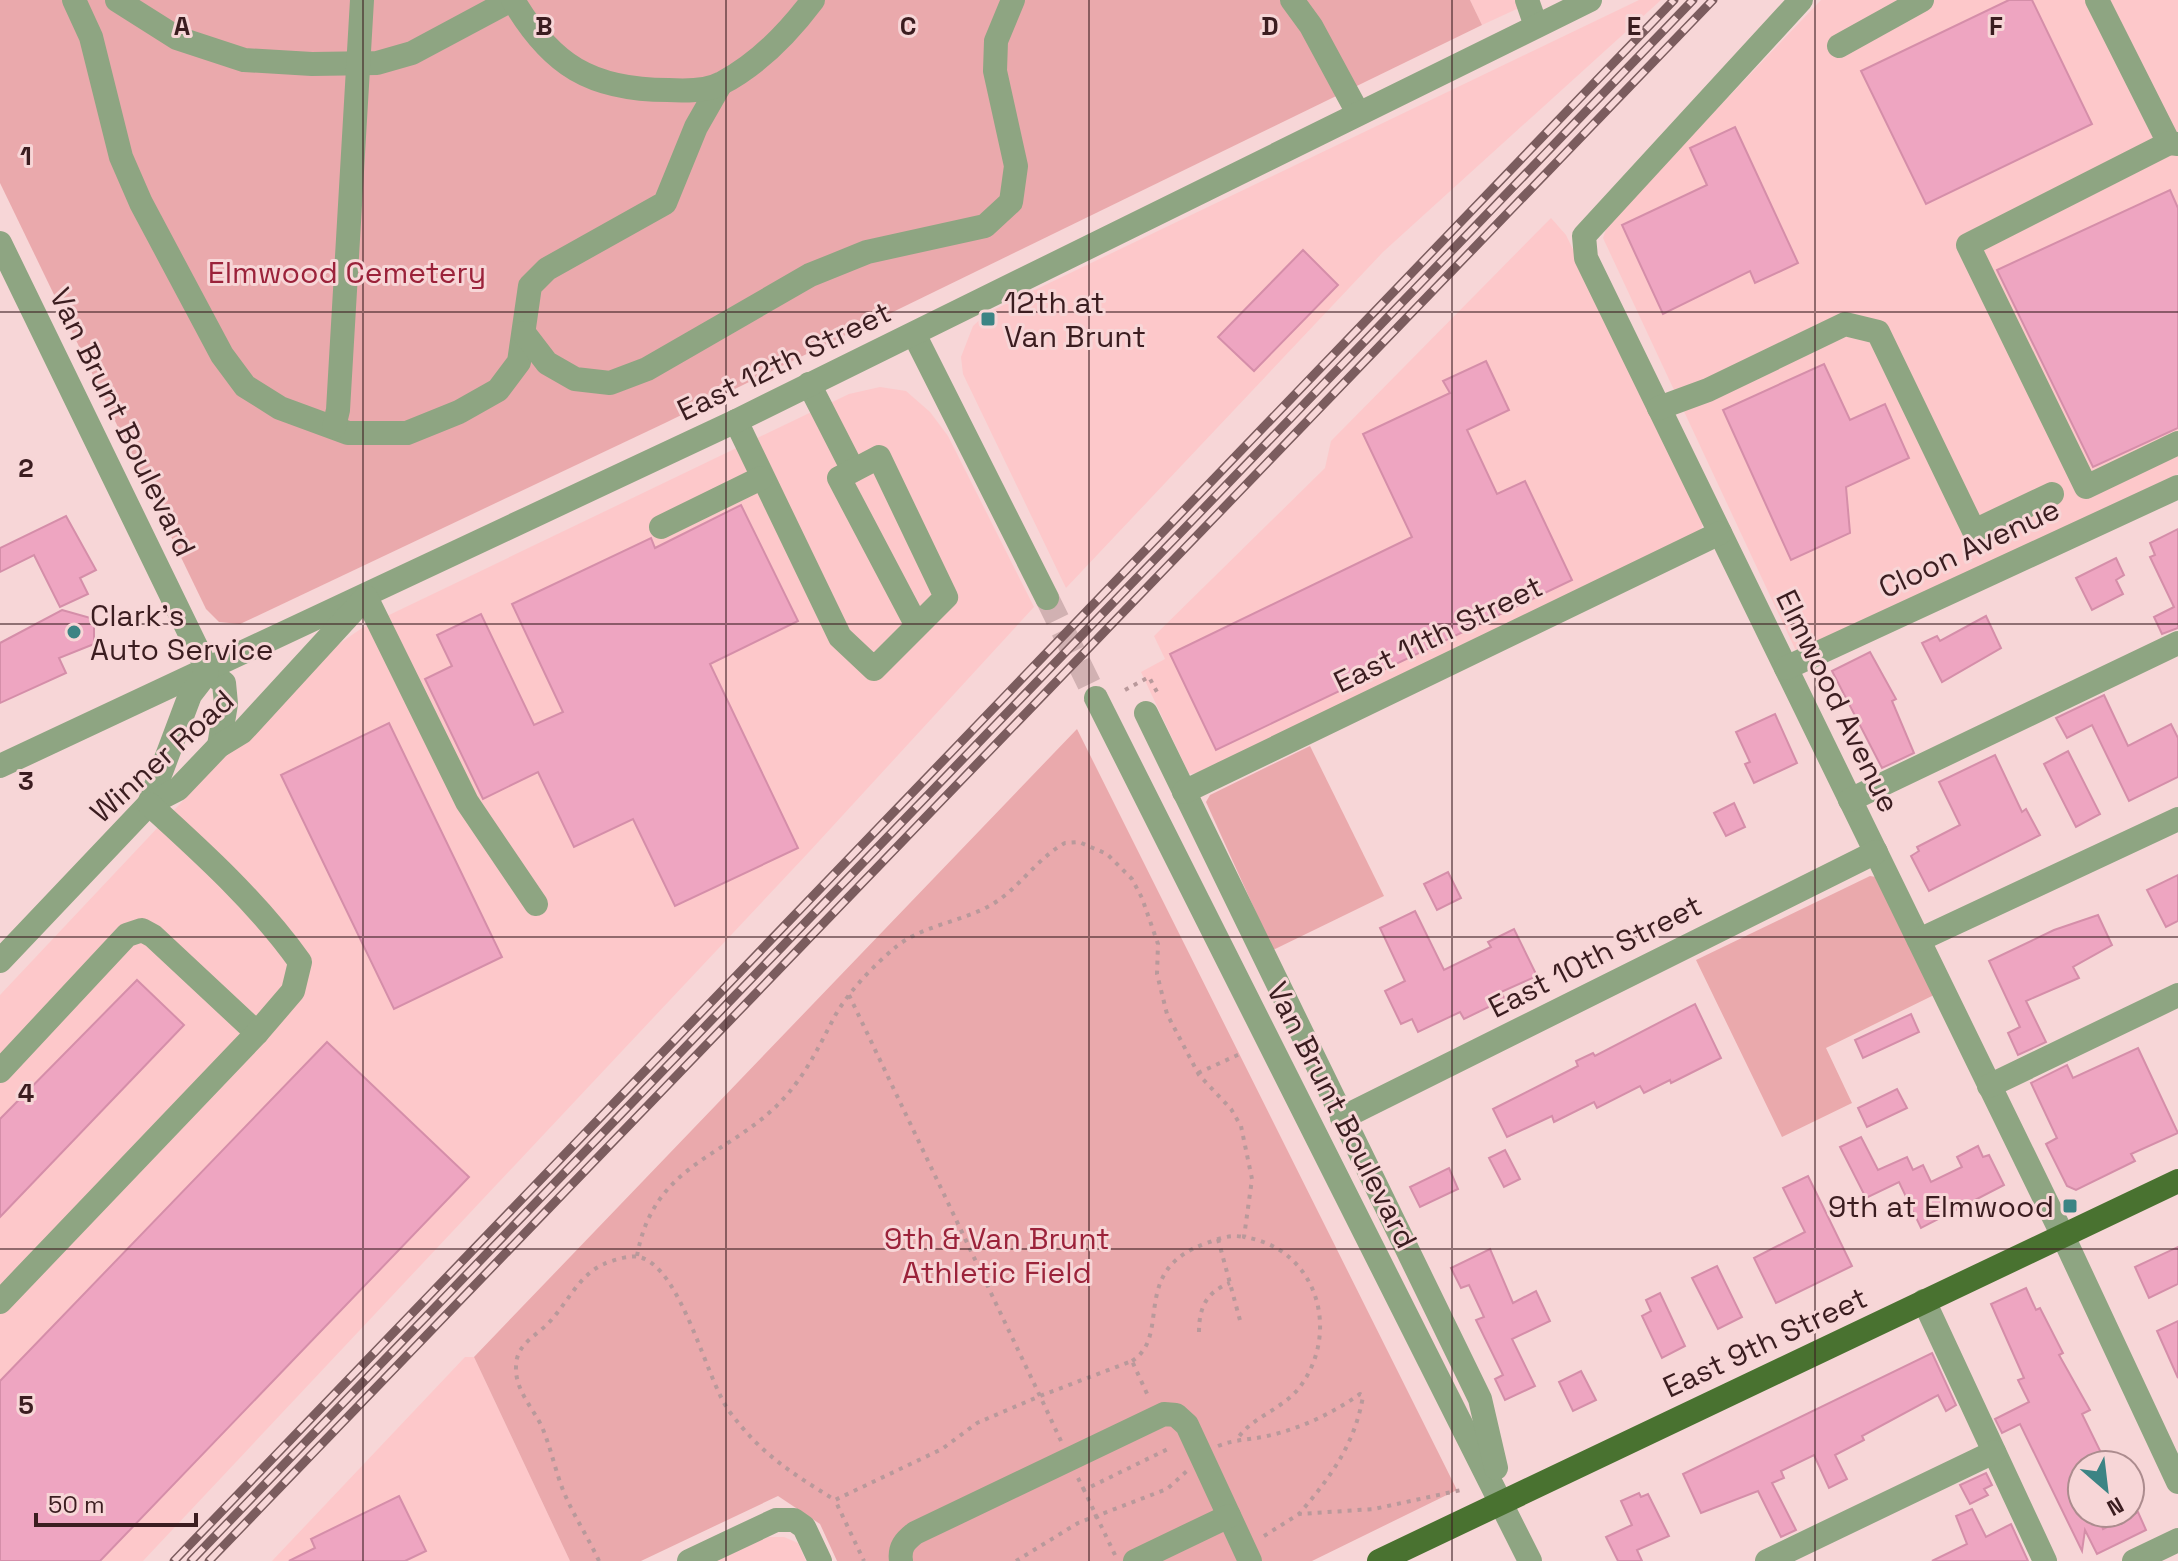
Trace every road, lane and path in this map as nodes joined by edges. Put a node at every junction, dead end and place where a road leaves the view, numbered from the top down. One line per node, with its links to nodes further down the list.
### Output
1 (74, 0): 25 (street)
2 (117, 0): 15 (street)
3 (362, 0): 15 (street)
4 (512, 0): 15 (street); 16 (street)
5 (813, 0): 16 (street)
6 (1013, 0): 20 (street)
7 (1292, 0): 17 (street)
8 (1527, 0): 13 (street)
9 (1590, 0): 13 (street, East 12th Street)
10 (1801, 0): 23 (street, Elmwood Avenue)
11 (1922, 0): 14 (street)
12 (2097, 0): 18 (street)
13 (1536, 26): 17 (street, East 12th Street)
14 (1839, 46)
15 (358, 63): 25 (street)
16 (720, 85): 20 (street)
17 (1358, 113): 21 (street, East 12th Street)
18 (2174, 143): 26 (street)
19 (0, 243): 38 (street, Van Brunt Boulevard)
20 (524, 333): 25 (street)
21 (914, 334): 22 (street, East 12th Street); 34 (street)
22 (809, 384): 24 (street, East 12th Street); 27 (street)
23 (1659, 408): 30 (street); 32 (street, Elmwood Avenue)
24 (736, 421): 28 (street); 33 (street, East 12th Street)
25 (334, 427)
26 (2178, 443)
27 (853, 470): 35 (street); 35 (street)
28 (761, 478): 31 (street); 35 (street)
29 (2178, 487): 37 (street, Cloon Avenue)
30 (2052, 494)
31 (661, 527)
32 (1720, 533): 37 (street, Elmwood Avenue); 44 (street, East 11th Street)
33 (366, 597): 38 (street, East 12th Street); 42 (street, Winner Road); 49 (street)
34 (1047, 598)
35 (917, 626)
36 (2178, 643): 45 (street)
37 (1786, 668): 45 (street, Elmwood Avenue)
38 (208, 671): 42 (street, Van Brunt Boulevard); 43 (street, East 12th Street); 46 (street)
39 (1125, 690): 41 (path)
40 (1096, 698): 81 (street, Van Brunt Boulevard)
41 (1152, 703): 44 (street)
42 (219, 746): 46 (street, Winner Road)
43 (0, 766)
44 (1184, 792): 59 (street)
45 (1850, 800): 48 (street, Elmwood Avenue)
46 (149, 804): 51 (street, Winner Road); 54 (street)
47 (2178, 819): 50 (street)
48 (1876, 852): 50 (street, Elmwood Avenue); 59 (street, East 10th Street)
49 (536, 904)
50 (1919, 940): 58 (street, Elmwood Avenue)
51 (0, 961)
52 (849, 995): 57 (path); 64 (path); 71 (path)
53 (2178, 995): 58 (street)
54 (257, 1033): 56 (street); 67 (street)
55 (1242, 1053): 57 (path)
56 (0, 1071)
57 (1198, 1073): 62 (path)
58 (1989, 1086): 61 (street, Elmwood Avenue)
59 (1342, 1118): 81 (street)
60 (2178, 1181): 61 (main road, East 9th Street)
61 (2063, 1236): 66 (main road, East 9th Street); 77 (street, Elmwood Avenue)
62 (1244, 1237): 63 (path); 73 (path)
63 (1218, 1239): 65 (path); 70 (path)
64 (637, 1256): 80 (path); 87 (path)
65 (1230, 1283): 68 (path); 69 (path)
66 (1924, 1301): 75 (street); 81 (main road, East 9th Street)
67 (0, 1302)
68 (1241, 1324)
69 (1199, 1332)
70 (1132, 1361): 71 (path); 72 (path)
71 (1040, 1396): 76 (path); 80 (path)
72 (1152, 1403)
73 (1238, 1438): 74 (path); 82 (path)
74 (1204, 1450): 76 (street); 78 (path); 83 (path); 84 (street)
75 (1994, 1452): 97 (street); 98 (street)
76 (1069, 1458): 78 (path); 91 (street)
77 (2178, 1482)
78 (1084, 1490): 83 (path)
79 (1461, 1490): 82 (path)
80 (835, 1500): 90 (path)
81 (1503, 1502): 95 (main road, East 9th Street); 96 (street, Van Brunt Boulevard)
82 (1299, 1514): 86 (path)
83 (1096, 1516): 92 (path); 93 (path)
84 (1229, 1516): 86 (street); 94 (street)
85 (2178, 1540): 99 (street)
86 (1253, 1550)
87 (599, 1561)
88 (689, 1561): 89 (street)
89 (820, 1561)
90 (864, 1561)
91 (901, 1561)
92 (1016, 1561)
93 (1118, 1561)
94 (1135, 1561)
95 (1379, 1561)
96 (1530, 1561)
97 (1767, 1561)
98 (2045, 1561)
99 (2134, 1561)

